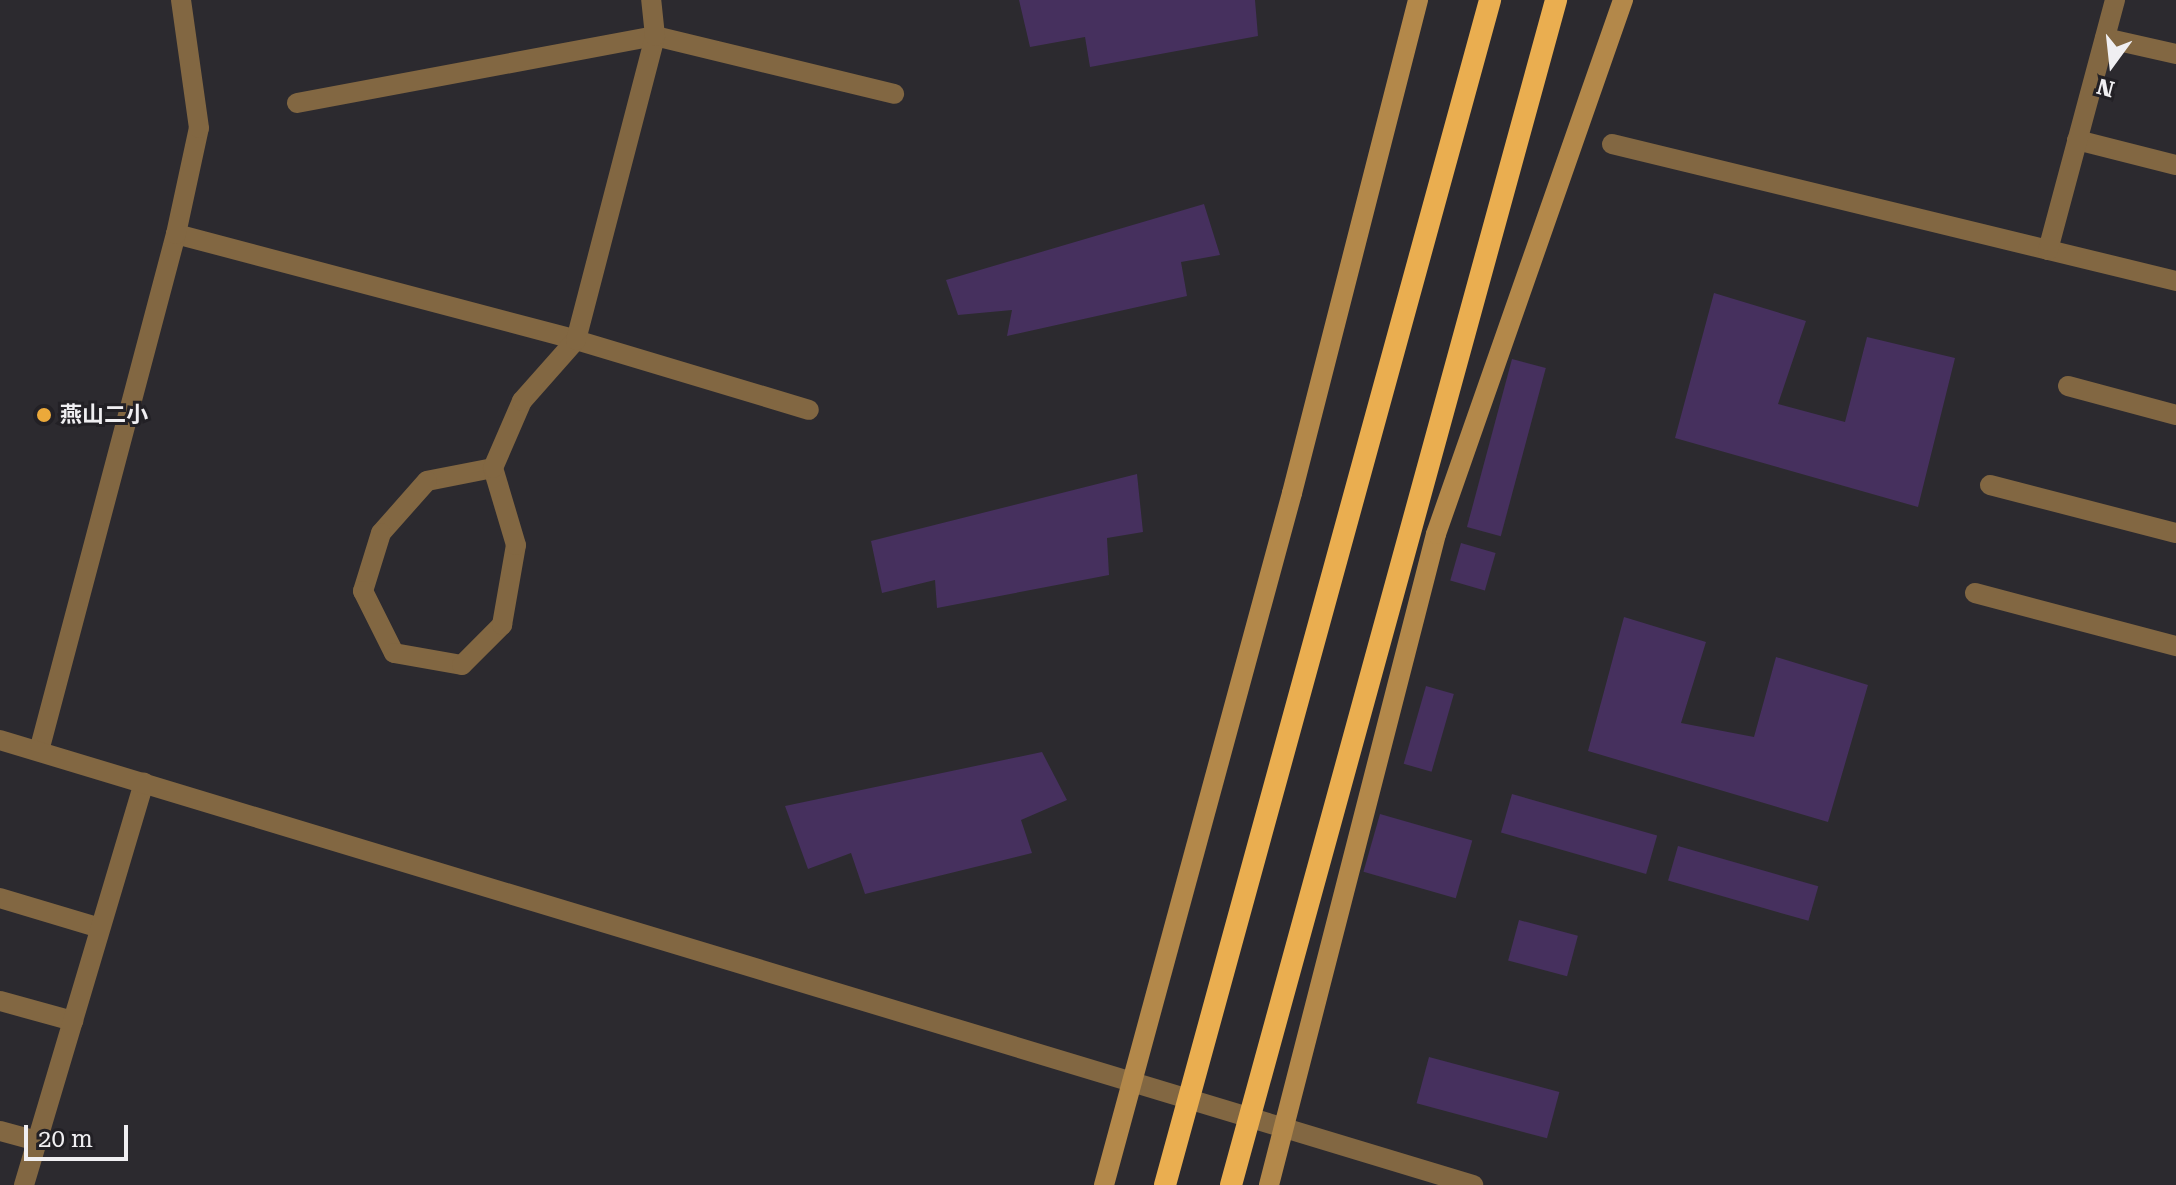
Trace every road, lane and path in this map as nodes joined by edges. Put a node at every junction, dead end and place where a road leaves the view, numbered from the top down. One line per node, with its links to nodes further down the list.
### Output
1 (181, 0): 16 (street)
2 (651, 0): 8 (street)
3 (1418, 0): 35 (main road)
4 (1490, 0): 41 (highway, bridge)
5 (1556, 0): 42 (highway, bridge)
6 (1623, 0): 36 (main road)
7 (2115, 0): 9 (street)
8 (655, 36): 11 (street); 12 (street); 19 (street)
9 (2105, 38): 10 (street); 13 (street)
10 (2176, 54)
11 (894, 94)
12 (297, 103)
13 (2077, 140): 15 (street); 17 (street)
14 (1612, 144): 17 (street)
15 (2176, 165)
16 (176, 234): 19 (street); 29 (street)
17 (2048, 250): 18 (street)
18 (2176, 281)
19 (576, 340): 21 (street); 23 (street)
20 (2068, 386): 22 (street)
21 (809, 410)
22 (2176, 415)
23 (493, 468): 23 (street)
24 (1990, 485): 25 (street)
25 (2176, 533)
26 (1975, 593): 27 (street)
27 (2176, 646)
28 (0, 740): 29 (street)
29 (39, 751): 30 (street)
30 (144, 783): 32 (street); 35 (street)
31 (0, 898): 32 (street)
32 (100, 928): 34 (street)
33 (0, 1001): 34 (street)
34 (73, 1021): 38 (street)
35 (1133, 1083): 36 (street); 40 (main road)
36 (1284, 1127): 43 (main road); 44 (street)
37 (0, 1131): 38 (street)
38 (37, 1141): 39 (street)
39 (24, 1185)
40 (1104, 1185)
41 (1165, 1185)
42 (1231, 1185)
43 (1269, 1185)
44 (1473, 1185)

